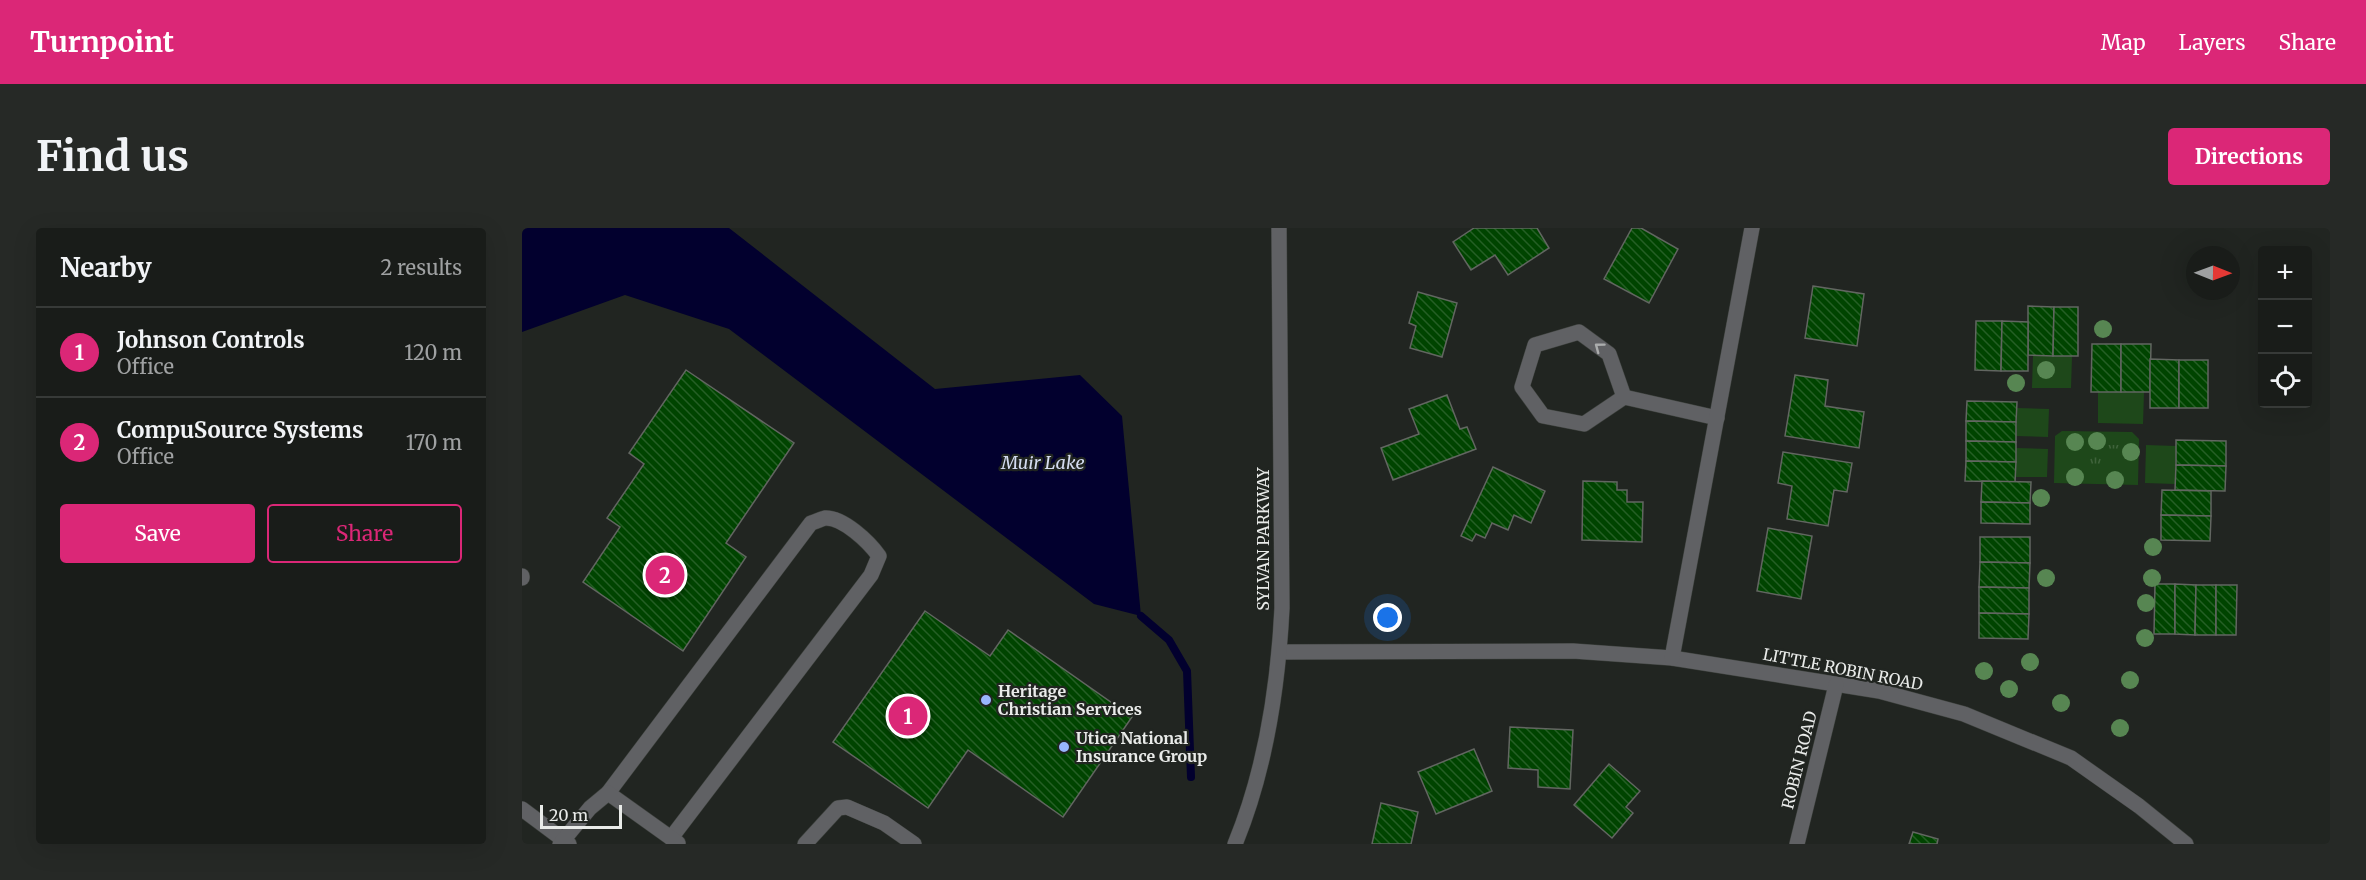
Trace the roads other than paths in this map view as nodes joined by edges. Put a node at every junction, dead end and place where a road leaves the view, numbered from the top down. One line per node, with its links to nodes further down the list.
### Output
1 (1279, 228): 5 (street, SYLVAN PARKWAY)
2 (1752, 228): 4 (street)
3 (1624, 398): 3 (street, one-way to 3); 4 (street)
4 (1717, 418): 6 (street)
5 (1280, 652): 6 (street, LITTLE ROBIN ROAD); 14 (street, SYLVAN PARKWAY)
6 (1672, 658): 7 (street, LITTLE ROBIN ROAD)
7 (1836, 685): 15 (street, ROBIN ROAD); 16 (street, LITTLE ROBIN ROAD)
8 (608, 793): 10 (street); 10 (street); 11 (street)
9 (522, 809): 11 (street)
10 (675, 841)
11 (564, 843)
12 (805, 844): 13 (street)
13 (914, 844)
14 (1235, 844)
15 (1797, 844)
16 (2187, 844)

